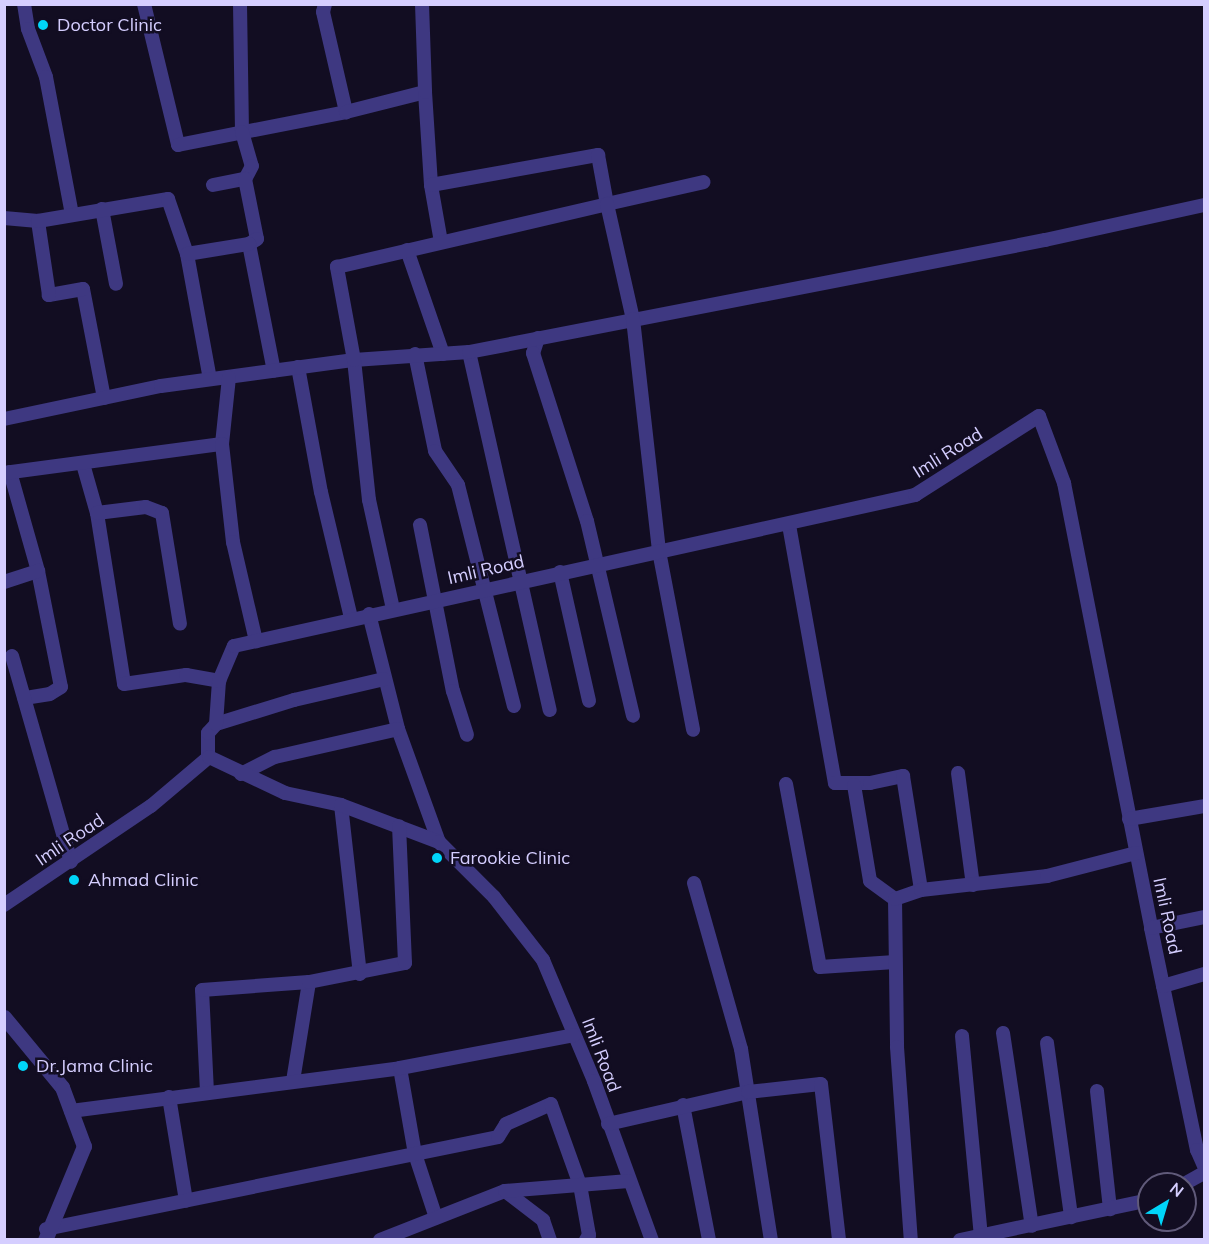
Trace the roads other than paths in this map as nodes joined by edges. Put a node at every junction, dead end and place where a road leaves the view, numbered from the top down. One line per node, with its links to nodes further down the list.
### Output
1 (24, 4): 16 (street)
2 (144, 4): 8 (street)
3 (240, 4): 8 (street)
4 (325, 4): 7 (street)
5 (422, 4): 6 (street)
6 (425, 92): 7 (street); 12 (street)
7 (346, 112): 8 (street)
8 (242, 132): 9 (street)
9 (245, 179): 11 (street); 20 (street)
10 (704, 182): 13 (street)
11 (213, 185)
12 (431, 185): 13 (street); 19 (street)
13 (607, 204): 19 (street); 24 (street)
14 (1204, 205): 24 (street)
15 (102, 209): 16 (street); 22 (street); 23 (street)
16 (72, 215): 18 (street)
17 (4, 218): 18 (street)
18 (38, 221): 34 (street)
19 (441, 242): 21 (street)
20 (249, 244): 22 (street); 31 (street)
21 (407, 250): 27 (street); 29 (street)
22 (186, 254): 33 (street)
23 (116, 284)
24 (633, 319): 25 (street); 42 (street)
25 (538, 338): 26 (street); 43 (street)
26 (469, 352): 27 (street); 46 (street)
27 (443, 354): 28 (street)
28 (416, 355): 29 (street); 48 (street)
29 (354, 360): 30 (street); 50 (street)
30 (298, 367): 31 (street); 52 (street)
31 (274, 370): 32 (street)
32 (229, 377): 33 (street); 36 (street)
33 (210, 379): 34 (street)
34 (104, 398): 35 (street)
35 (4, 419)
36 (222, 444): 37 (street); 54 (street)
37 (83, 464): 38 (street); 39 (street)
38 (7, 473): 44 (street)
39 (97, 513): 53 (street); 57 (street)
40 (420, 525): 49 (street)
41 (789, 525): 42 (street, Imli Road); 71 (street); 74 (street, Imli Road)
42 (659, 551): 43 (street, Imli Road); 65 (street)
43 (598, 563): 45 (street, Imli Road); 62 (street)
44 (38, 571): 47 (street); 58 (street)
45 (560, 572): 46 (street, Imli Road); 59 (street)
46 (523, 580): 48 (street, Imli Road); 61 (street)
47 (4, 582)
48 (485, 588): 49 (street, Imli Road); 60 (street)
49 (435, 599): 50 (street, Imli Road); 66 (street)
50 (393, 609): 51 (street, Imli Road)
51 (369, 614): 52 (street, Imli Road); 56 (street)
52 (351, 618): 54 (street, Imli Road)
53 (180, 624)
54 (256, 641): 57 (street, Imli Road)
55 (12, 656): 58 (street)
56 (384, 679): 63 (street); 64 (street)
57 (219, 681): 63 (street, Imli Road)
58 (24, 698): 78 (street)
59 (589, 701)
60 (514, 706)
61 (550, 710)
62 (633, 716)
63 (216, 723): 67 (street, Imli Road)
64 (398, 729): 69 (street); 76 (street)
65 (693, 730)
66 (466, 735)
67 (208, 757): 69 (street, Imli Road); 78 (street, Imli Road)
68 (958, 773): 80 (street)
69 (241, 774): 72 (street, Imli Road)
70 (786, 784): 86 (street)
71 (854, 784): 81 (street); 82 (street)
72 (341, 805): 75 (street, Imli Road); 87 (street)
73 (1204, 806): 74 (street)
74 (1129, 819): 77 (street, Imli Road)
75 (399, 826): 76 (street, Imli Road); 87 (street)
76 (439, 842): 93 (street, Imli Road)
77 (1136, 853): 80 (street); 85 (street, Imli Road)
78 (71, 862): 83 (street, Imli Road)
79 (694, 883): 100 (street)
80 (973, 885): 81 (street)
81 (921, 890): 82 (street)
82 (895, 899): 86 (street)
83 (4, 905)
84 (1204, 917): 85 (street)
85 (1151, 928): 90 (street, Imli Road)
86 (894, 962): 125 (street)
87 (360, 974): 89 (street)
88 (1204, 974): 90 (street)
89 (309, 982): 97 (street); 99 (street)
90 (1163, 986): 106 (street, Imli Road)
91 (4, 1017): 103 (street)
92 (1003, 1033): 115 (street)
93 (574, 1035): 96 (street); 104 (street, Imli Road)
94 (962, 1036): 117 (street)
95 (1047, 1043): 113 (street)
96 (400, 1068): 97 (street); 105 (street)
97 (293, 1081): 99 (street)
98 (1097, 1090): 112 (street)
99 (207, 1092): 101 (street)
100 (748, 1092): 102 (street); 123 (street); 124 (street)
101 (169, 1097): 103 (street); 110 (street)
102 (683, 1105): 104 (street); 122 (street)
103 (71, 1111): 116 (street)
104 (608, 1124): 107 (street, Imli Road)
105 (415, 1154): 108 (street); 110 (street); 114 (street)
106 (1204, 1166)
107 (629, 1181): 108 (street); 121 (street, Imli Road)
108 (580, 1185): 109 (street); 120 (street)
109 (505, 1191): 114 (street); 119 (street)
110 (186, 1202): 116 (street)
111 (1137, 1203): 112 (street)
112 (1110, 1209): 113 (street)
113 (1071, 1217): 115 (street)
114 (436, 1218): 118 (street)
115 (1032, 1226): 117 (street)
116 (46, 1234)
117 (981, 1236): 126 (street)
118 (380, 1239)
119 (550, 1239)
120 (586, 1239)
121 (652, 1239)
122 (709, 1239)
123 (771, 1239)
124 (839, 1239)
125 (910, 1239)
126 (960, 1239)

